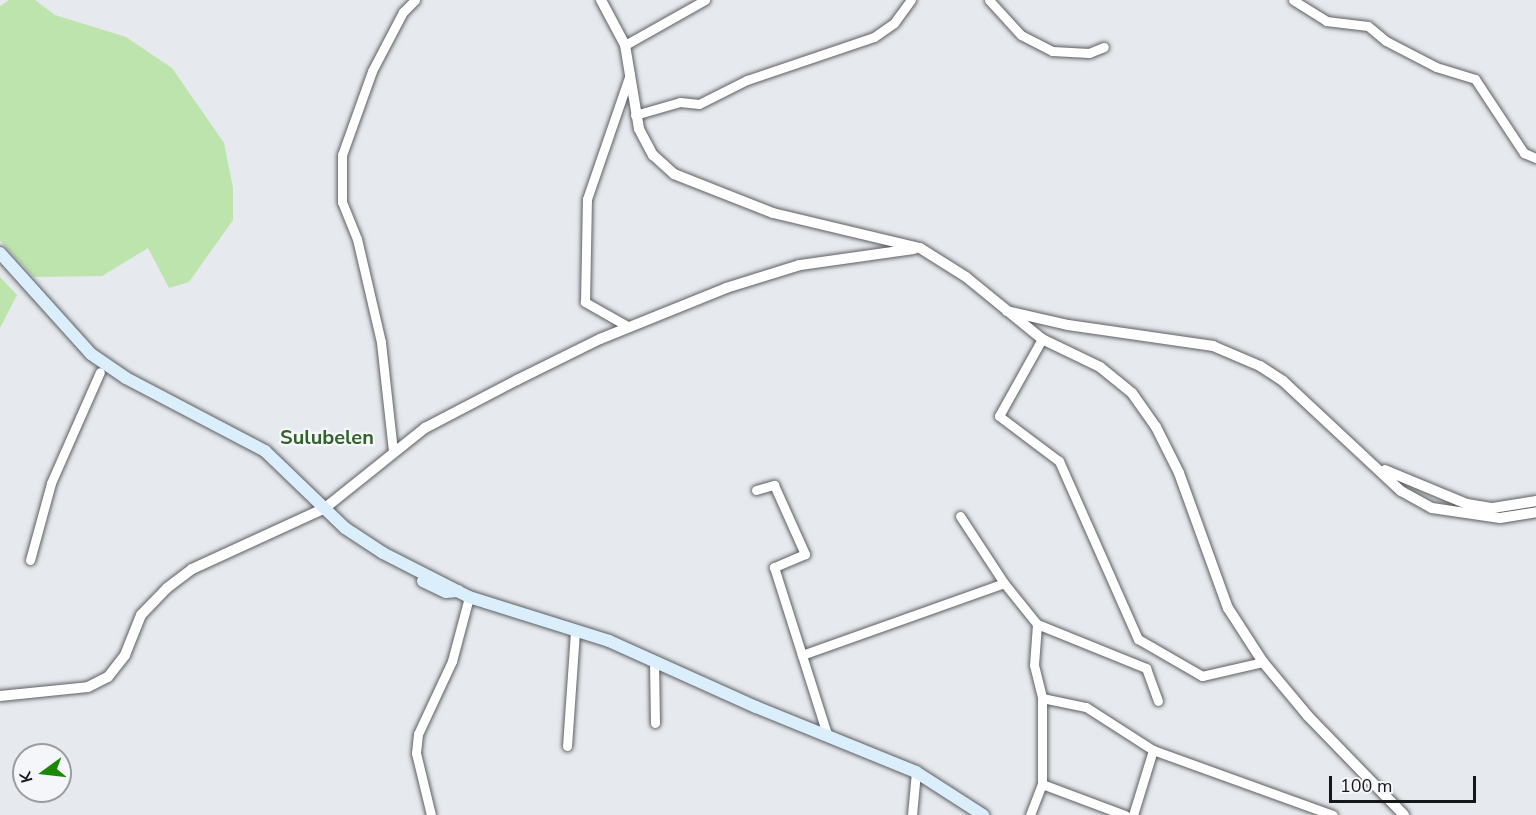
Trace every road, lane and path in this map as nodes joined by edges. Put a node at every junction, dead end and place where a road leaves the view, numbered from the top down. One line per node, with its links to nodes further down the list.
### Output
1 (415, 0): 20 (street)
2 (601, 0): 7 (street)
3 (705, 0): 7 (street)
4 (911, 0): 10 (street)
5 (989, 0): 8 (street)
6 (1293, 0): 11 (street)
7 (625, 45): 9 (street)
8 (1104, 47)
9 (630, 73): 10 (street); 17 (street)
10 (635, 115): 12 (street)
11 (1536, 158)
12 (920, 248): 16 (street); 17 (street)
13 (0, 253): 15 (main road)
14 (0, 264): 15 (main road)
15 (30, 292): 19 (main road); 24 (main road)
16 (1006, 311): 18 (street); 21 (street)
17 (629, 327): 20 (street)
18 (1042, 339): 34 (street); 34 (street)
19 (100, 372): 24 (main road); 27 (street)
20 (393, 451): 24 (street)
21 (1373, 464): 23 (street); 25 (street)
22 (756, 490): 32 (street)
23 (1536, 501)
24 (321, 510): 29 (main road); 35 (street)
25 (1536, 512)
26 (960, 516): 28 (street)
27 (30, 560)
28 (1004, 583): 30 (street); 32 (street)
29 (463, 594): 31 (main road); 44 (street)
30 (1038, 624): 36 (street); 37 (street)
31 (575, 632): 33 (main road); 40 (street)
32 (802, 655): 39 (street)
33 (654, 660): 38 (street); 39 (main road)
34 (1263, 662): 51 (street)
35 (0, 696)
36 (1042, 698): 41 (street); 43 (street)
37 (1158, 701)
38 (655, 723)
39 (827, 734): 42 (main road)
40 (567, 746)
41 (1154, 750): 49 (street); 50 (street)
42 (916, 772): 45 (street); 46 (main road)
43 (1042, 784): 47 (street); 48 (street)
44 (431, 815)
45 (912, 815)
46 (983, 815)
47 (1030, 815)
48 (1125, 815)
49 (1133, 815)
50 (1333, 815)
51 (1404, 815)

